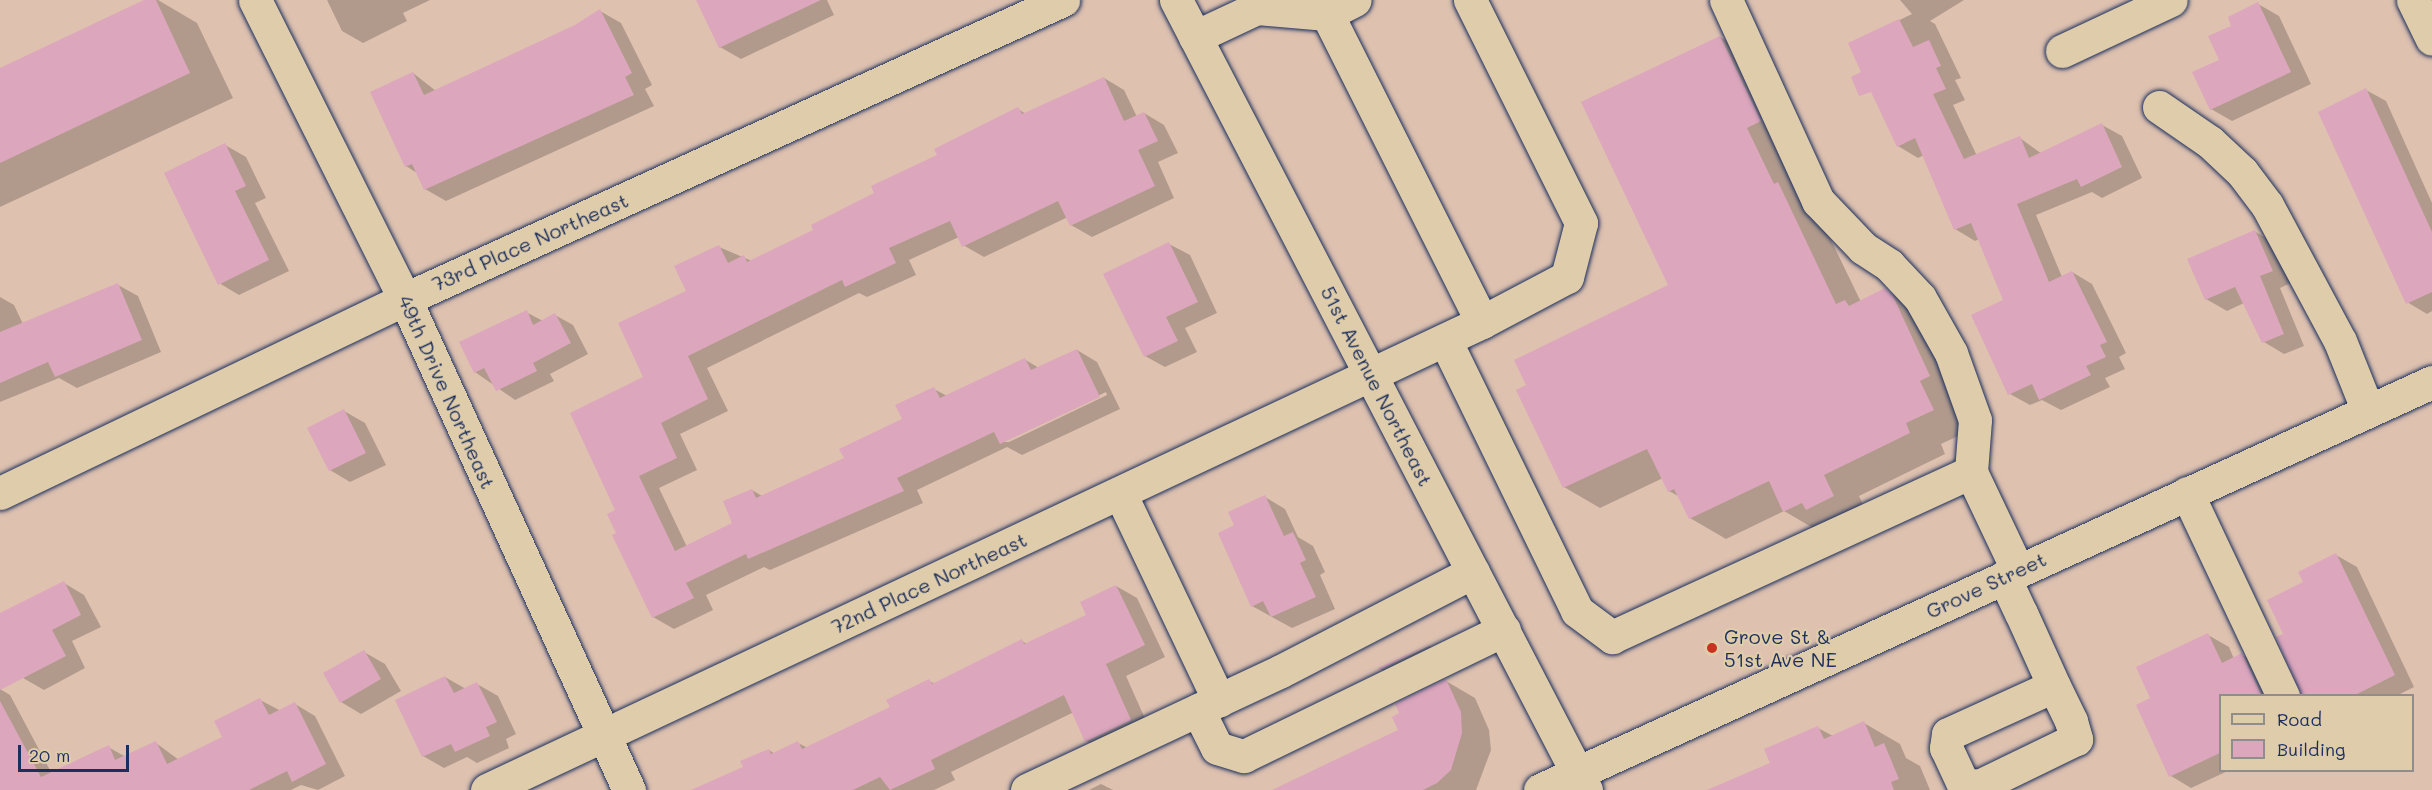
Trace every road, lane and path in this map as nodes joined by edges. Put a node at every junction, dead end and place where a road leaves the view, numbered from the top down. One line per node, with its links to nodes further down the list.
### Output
1 (255, 0): 13 (street, 49th Drive Northeast)
2 (1064, 0): 13 (street, 73rd Place Northeast)
3 (1176, 0): 9 (street, 51st Avenue Northeast)
4 (1470, 0): 14 (street, 72nd Place Northeast)
5 (1726, 0): 19 (street)
6 (2171, 0): 11 (street)
7 (2413, 0): 10 (street)
8 (1341, 7): 9 (street); 14 (street)
9 (1195, 37): 16 (street, 51st Avenue Northeast)
10 (2432, 39)
11 (2062, 51)
12 (2158, 107): 18 (street)
13 (405, 298): 20 (street, 73rd Place Northeast); 29 (street, 49th Drive Northeast)
14 (1482, 322): 15 (street, 72nd Place Northeast)
15 (1445, 340): 16 (street, 72nd Place Northeast); 19 (street)
16 (1371, 375): 21 (street, 72nd Place Northeast); 23 (street, 51st Avenue Northeast)
17 (2432, 382): 18 (street, Grove Street)
18 (2368, 411): 22 (street, Grove Street)
19 (1971, 472): 24 (street)
20 (0, 493)
21 (1120, 493): 28 (street); 29 (street, 72nd Place Northeast)
22 (2187, 493): 24 (street, Grove Street); 27 (street)
23 (1473, 572): 25 (street, 51st Avenue Northeast); 28 (street)
24 (2011, 574): 26 (street); 30 (street, Grove Street)
25 (1504, 630): 28 (street); 30 (street, 51st Avenue Northeast)
26 (2054, 686)
27 (2282, 694)
28 (1208, 705): 33 (street)
29 (602, 737): 31 (street, 72nd Place Northeast); 32 (street, 49th Drive Northeast)
30 (1582, 781): 34 (street, Grove Street)
31 (487, 790)
32 (628, 790)
33 (1028, 790)
34 (1540, 790)

